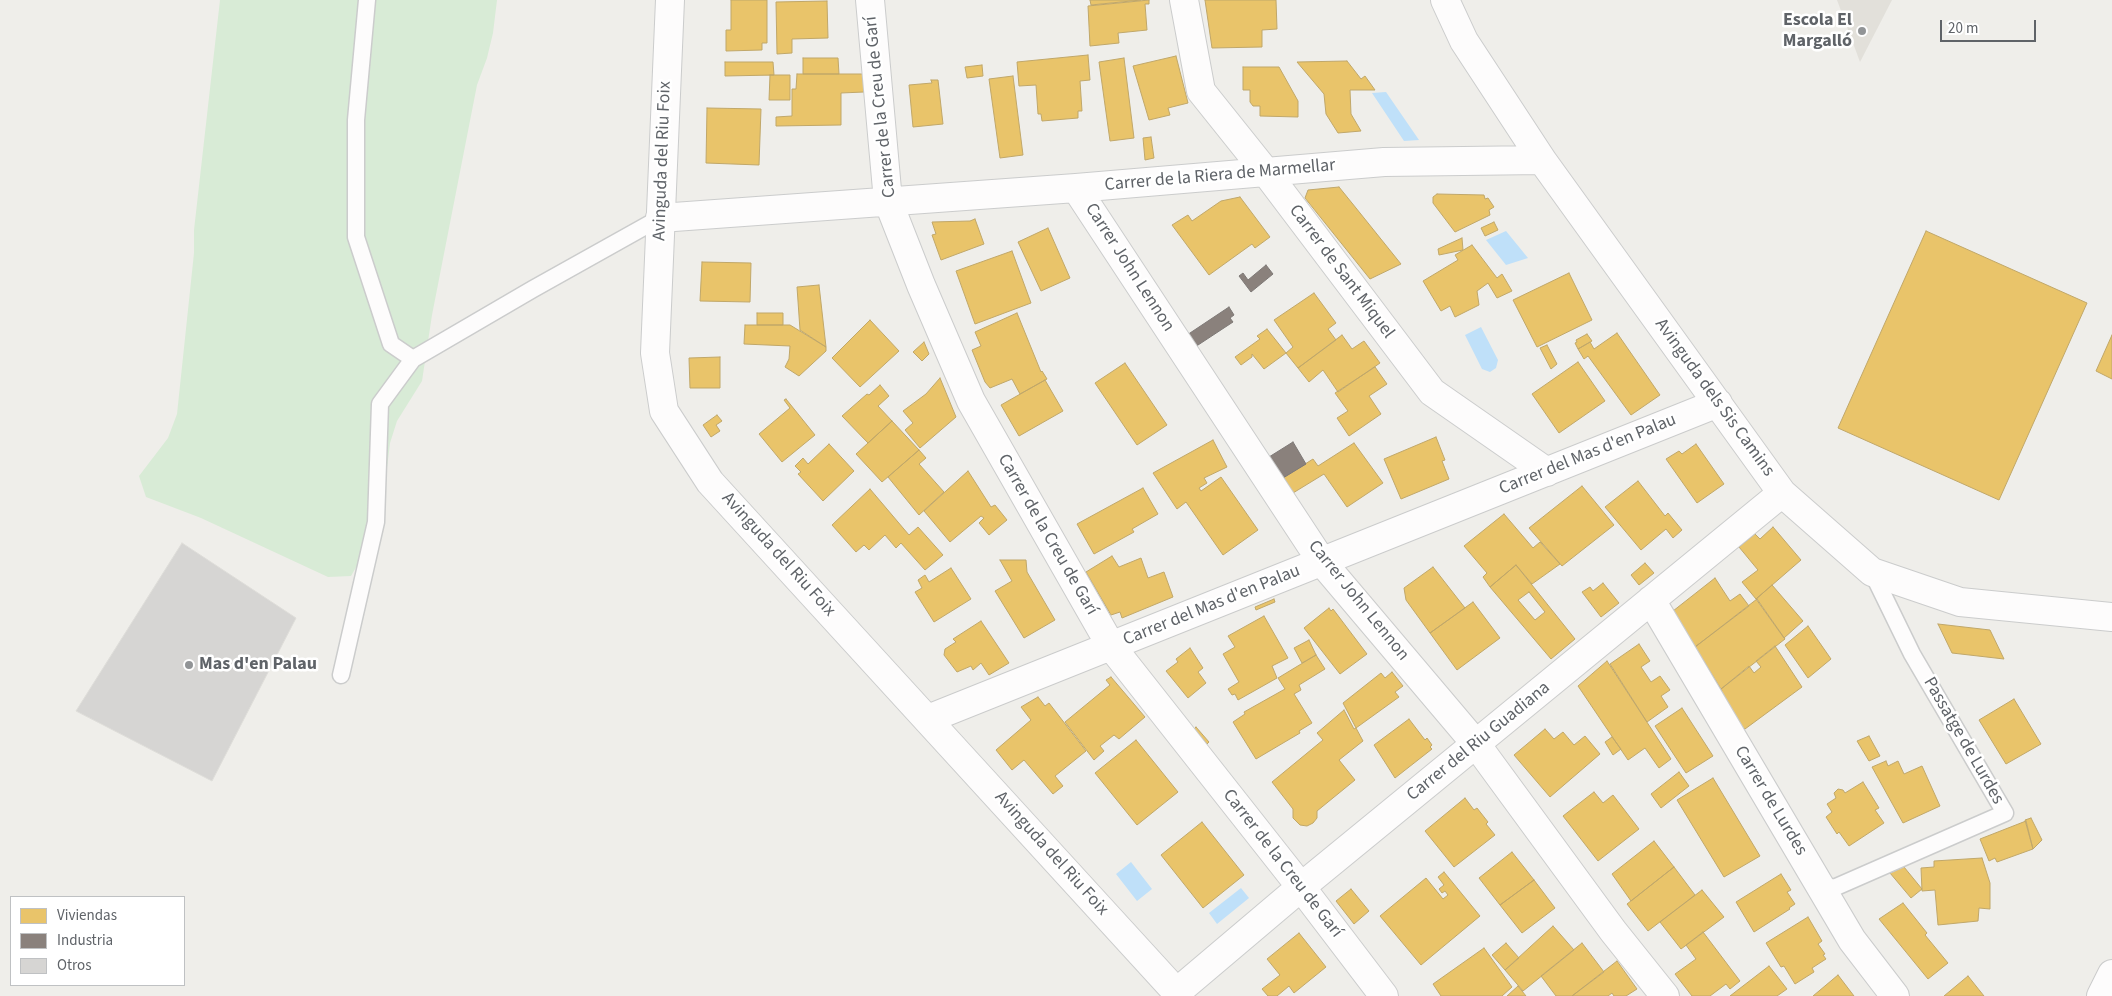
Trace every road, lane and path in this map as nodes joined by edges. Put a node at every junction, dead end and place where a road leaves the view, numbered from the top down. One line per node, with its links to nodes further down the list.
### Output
1 (367, 0): 11 (lane)
2 (670, 0): 10 (street, Avinguda del Riu Foix)
3 (870, 0): 9 (street, Carrer de la Creu de Garí)
4 (1184, 0): 7 (street, Carrer de Sant Miquel)
5 (1445, 0): 6 (street, Avinguda dels Sis Camins)
6 (1542, 160): 7 (street, Carrer de la Riera de Marmellar); 12 (street, Avinguda dels Sis Camins)
7 (1265, 171): 8 (street, Carrer de la Riera de Marmellar); 13 (street, Carrer de Sant Miquel)
8 (1076, 188): 9 (street, Carrer de la Riera de Marmellar); 15 (street, Carrer John Lennon)
9 (888, 201): 10 (street, Carrer de la Riera de Marmellar); 19 (street, Carrer de la Creu de Garí)
10 (660, 218): 11 (lane); 21 (street, Avinguda del Riu Foix)
11 (413, 359): 20 (lane)
12 (1718, 403): 13 (street, Carrer del Mas d'en Palau); 14 (street, Avinguda dels Sis Camins)
13 (1547, 472): 15 (street, Carrer del Mas d'en Palau)
14 (1782, 493): 16 (street, Avinguda dels Sis Camins); 17 (street, Carrer del Riu Guadiana)
15 (1322, 562): 19 (street, Carrer del Mas d'en Palau); 22 (street, Carrer John Lennon)
16 (1872, 572): 18 (street, Avinguda dels Sis Camins); 24 (lane, Passatge de Lurdes)
17 (1651, 600): 22 (street, Carrer del Riu Guadiana); 24 (street, Carrer de Lurdes)
18 (2112, 618)
19 (1111, 646): 21 (street, Carrer del Mas d'en Palau); 23 (street, Carrer de la Creu de Garí)
20 (342, 676)
21 (928, 719): 26 (street, Avinguda del Riu Foix)
22 (1476, 744): 23 (street, Carrer del Riu Guadiana); 28 (street, Carrer John Lennon)
23 (1301, 887): 26 (street, Carrer del Riu Guadiana); 27 (street, Carrer de la Creu de Garí)
24 (1822, 888): 29 (street, Carrer de Lurdes)
25 (2112, 974): 30 (street)
26 (1178, 994)
27 (1384, 996)
28 (1665, 996)
29 (1895, 996)
30 (2101, 996)

